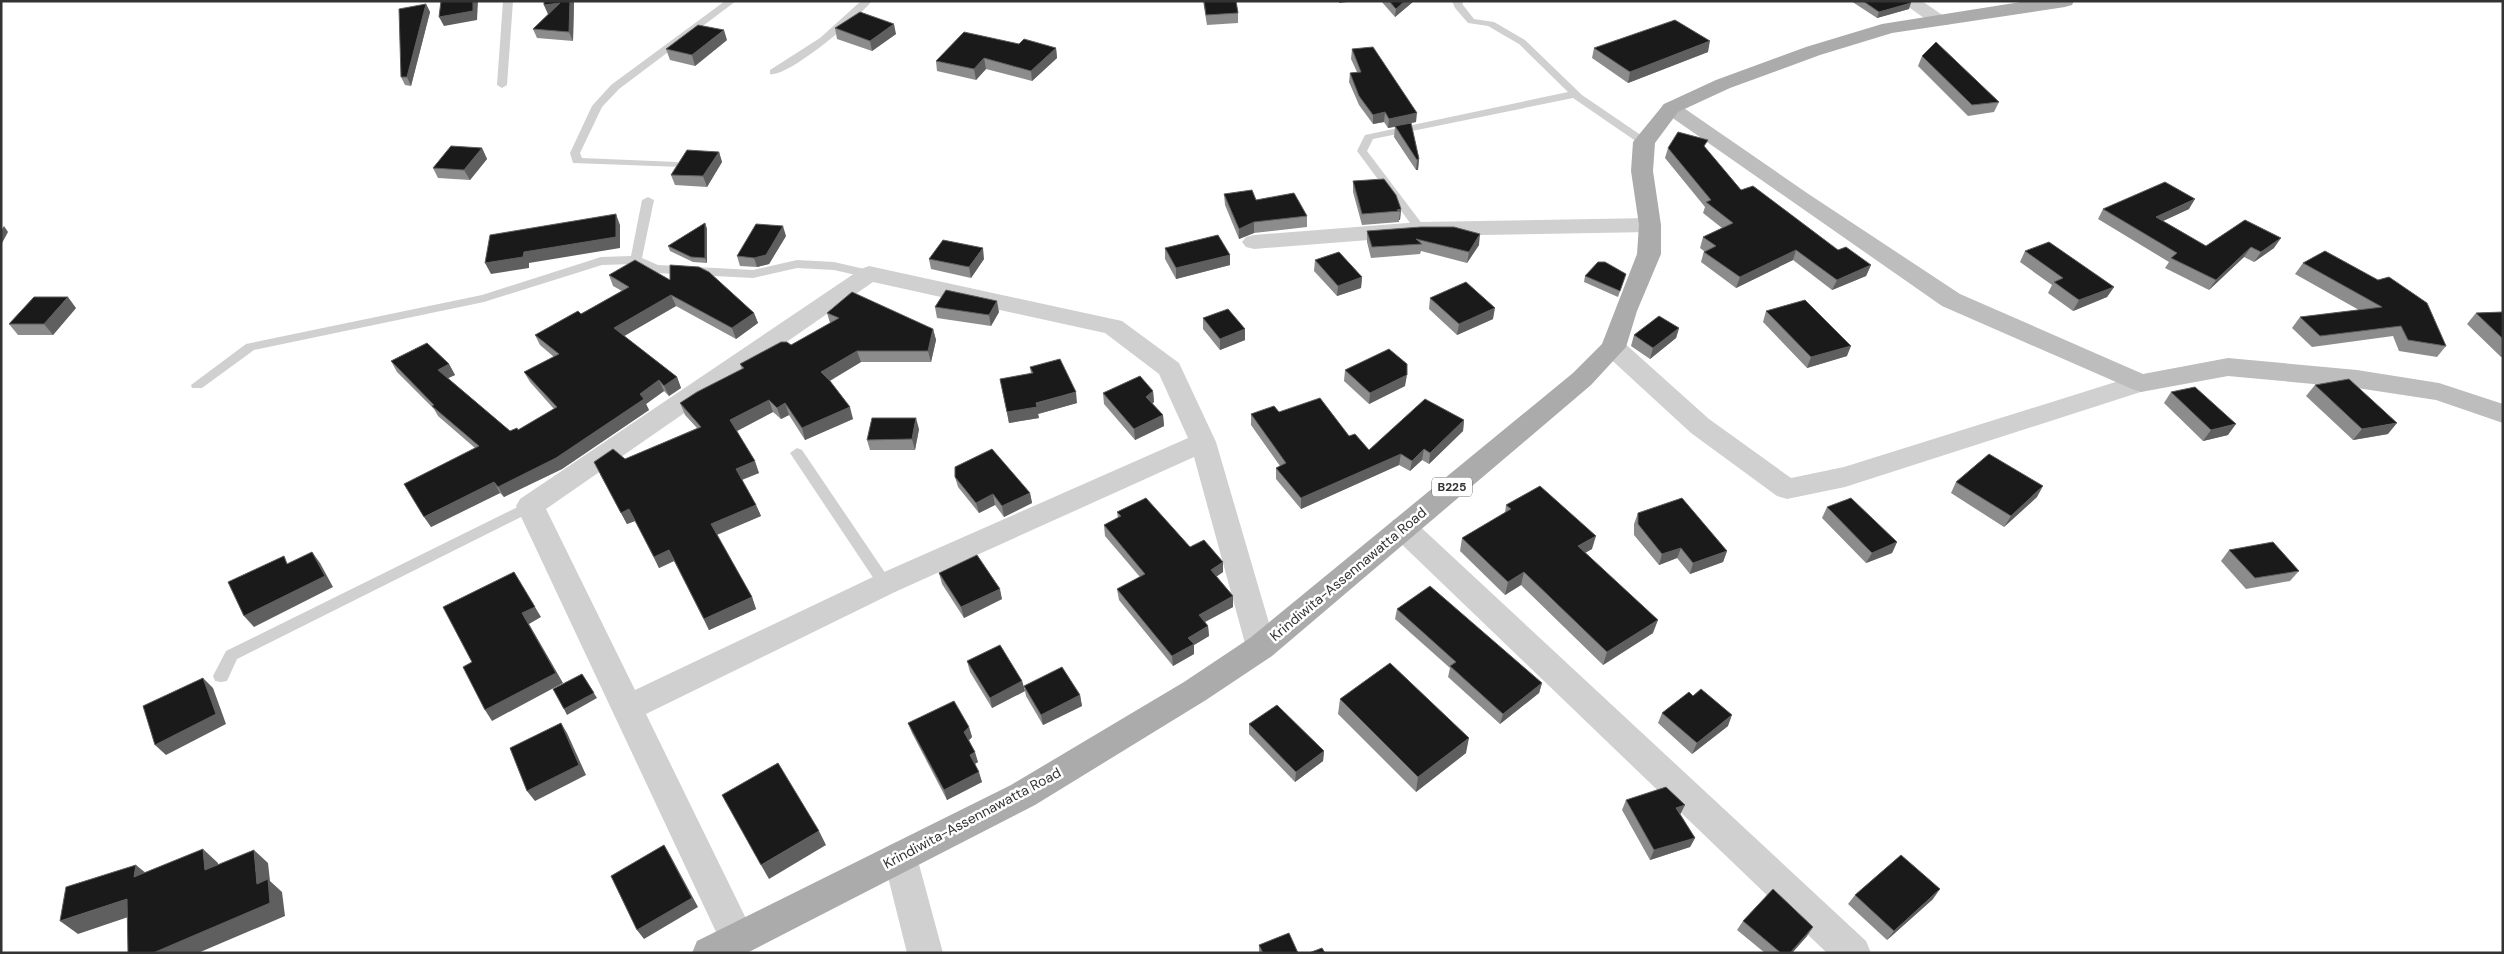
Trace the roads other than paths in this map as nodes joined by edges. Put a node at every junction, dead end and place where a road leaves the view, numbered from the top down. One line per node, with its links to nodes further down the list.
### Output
1 (508, 1): 9 (lane)
2 (731, 1): 13 (lane)
3 (866, 1): 8 (lane)
4 (1457, 1): 10 (lane)
5 (1909, 1): 7 (street)
6 (2054, 2): 7 (main road)
7 (1941, 21): 11 (main road)
8 (774, 72)
9 (502, 85)
10 (1574, 94): 12 (lane); 16 (lane)
11 (1672, 108): 12 (main road); 21 (street)
12 (1644, 142): 15 (main road, Krindiwita-Assennawatta Road / B225)
13 (677, 165)
14 (648, 200): 18 (lane)
15 (1650, 225): 16 (street); 20 (main road, Krindiwita-Assennawatta Road / B225)
16 (1420, 229): 17 (street)
17 (1254, 242)
18 (636, 260): 19 (lane); 22 (lane)
19 (869, 274): 24 (street); 26 (street)
20 (1614, 347): 21 (street); 27 (main road, Krindiwita-Assennawatta Road / B225)
21 (2141, 383): 23 (street)
22 (197, 385)
23 (2503, 414)
24 (1203, 442): 28 (street); 29 (street)
25 (797, 453): 28 (lane)
26 (530, 506): 30 (lane); 31 (street)
27 (1403, 528): 29 (main road, Krindiwita-Assennawatta Road / B225); 36 (street)
28 (885, 584): 31 (street)
29 (1261, 647): 32 (main road, Krindiwita-Assennawatta Road / B225)
30 (221, 676)
31 (628, 709): 33 (street)
32 (900, 857): 33 (main road, Krindiwita-Assennawatta Road / B225); 35 (street)
33 (738, 939): 34 (main road, Krindiwita-Assennawatta Road / B225)
34 (710, 953)
35 (926, 953)
36 (1853, 953)

